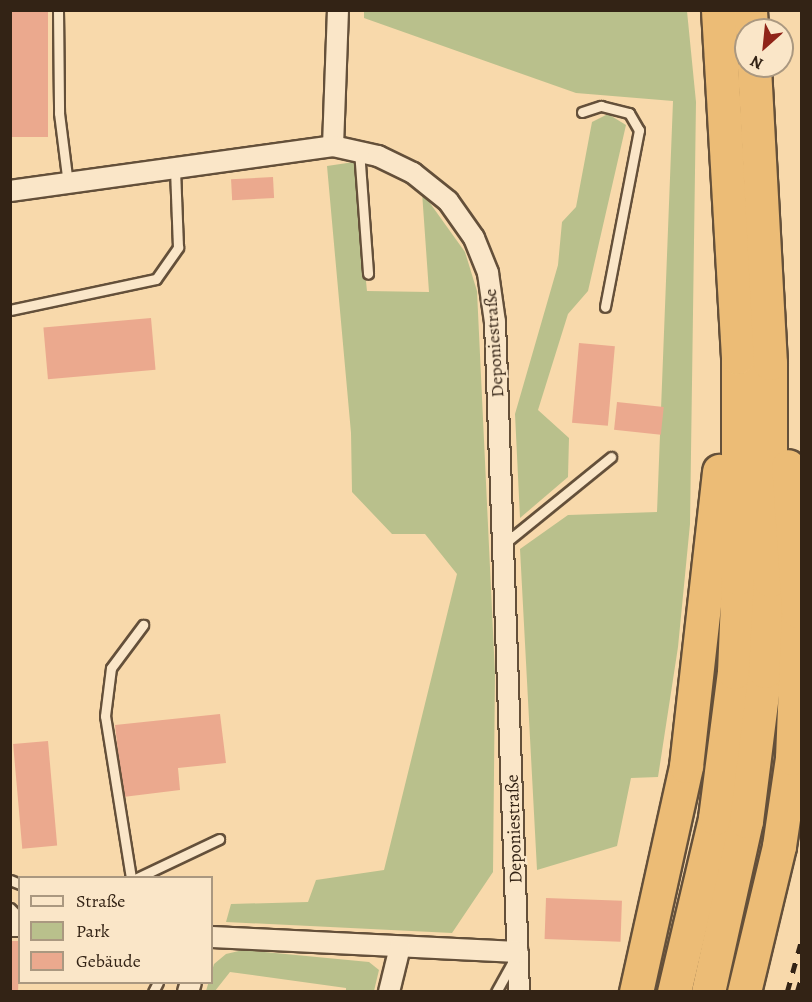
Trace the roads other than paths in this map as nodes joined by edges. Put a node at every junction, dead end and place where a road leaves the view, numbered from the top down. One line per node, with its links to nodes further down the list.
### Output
1 (58, 10): 9 (lane)
2 (338, 10): 6 (street)
3 (718, 10): 14 (highway)
4 (755, 78): 15 (highway)
5 (582, 112): 12 (lane)
6 (333, 146): 7 (street, Deponiestraße); 8 (street, Deponiestraße)
7 (359, 150): 11 (lane); 17 (street, Deponiestraße)
8 (175, 170): 9 (street, Deponiestraße); 13 (lane)
9 (68, 184): 10 (street, Deponiestraße)
10 (10, 191)
11 (368, 274)
12 (605, 307)
13 (10, 310)
14 (738, 357): 28 (highway); 29 (highway)
15 (770, 363): 30 (highway); 31 (highway)
16 (611, 457): 17 (lane)
17 (504, 544): 24 (street, Deponiestraße)
18 (143, 625): 20 (lane)
19 (219, 839): 21 (lane)
20 (131, 876)
21 (141, 876)
22 (213, 937): 23 (street)
23 (400, 947): 24 (street); 25 (street)
24 (518, 952): 26 (lane); 27 (street, Deponiestraße)
25 (389, 992)
26 (496, 992)
27 (519, 992)
28 (636, 992)
29 (674, 992)
30 (708, 992)
31 (744, 992)

